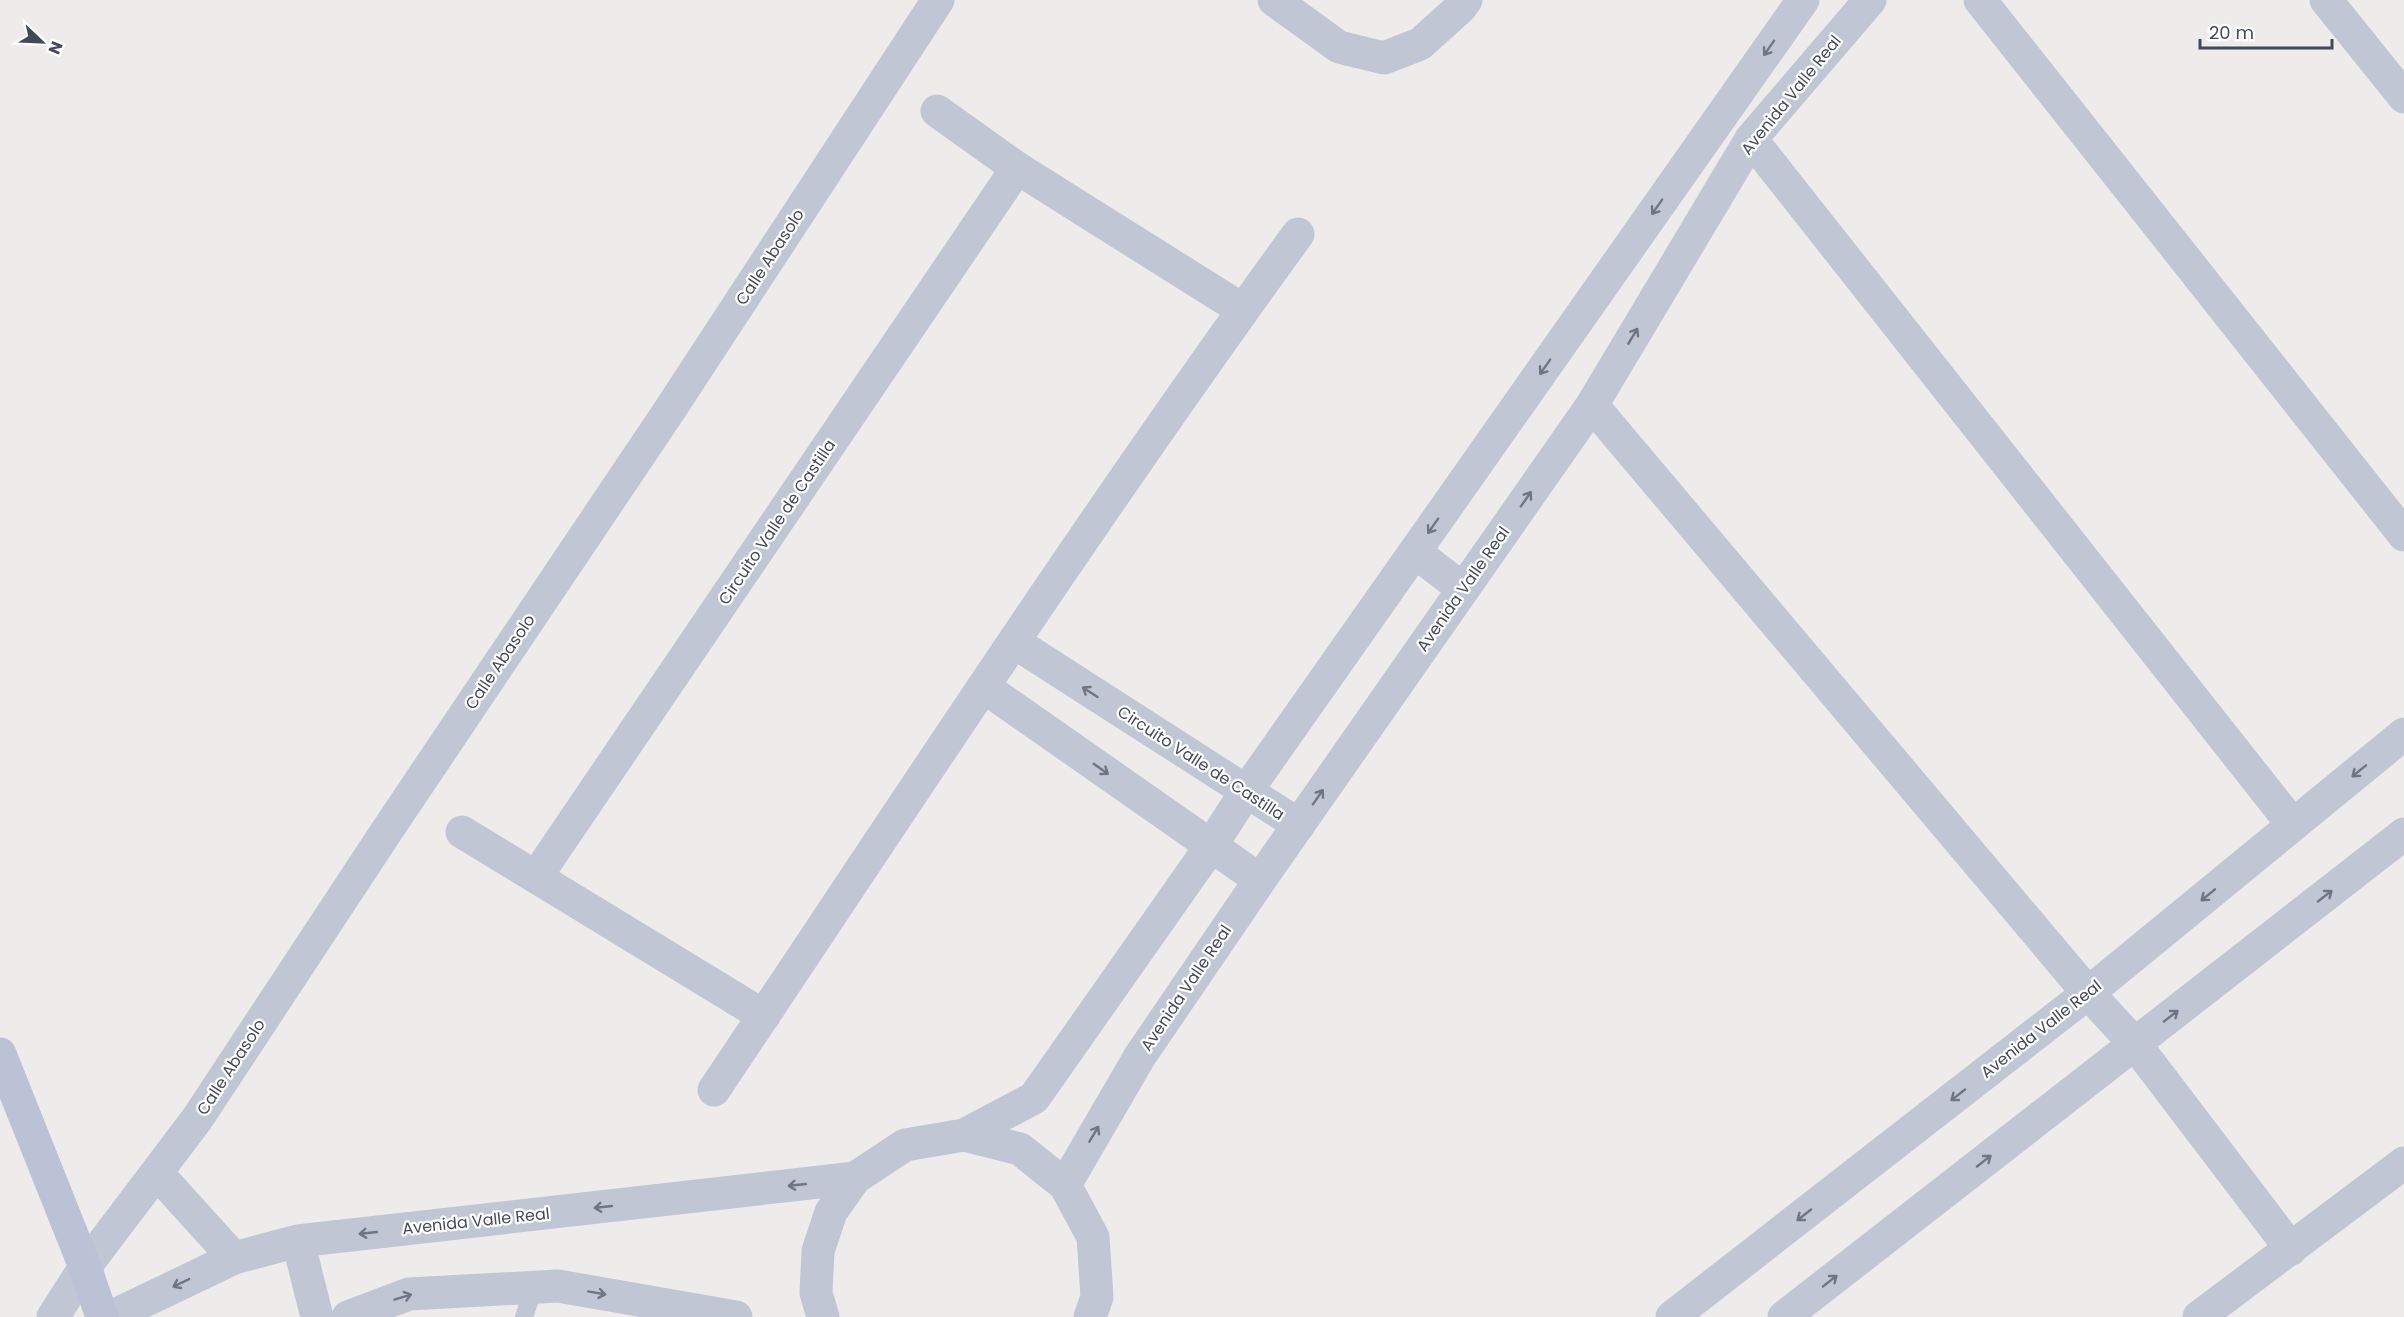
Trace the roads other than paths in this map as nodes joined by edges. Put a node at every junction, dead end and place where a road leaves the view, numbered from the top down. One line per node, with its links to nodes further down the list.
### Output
1 (938, 0): 36 (street, Calle Abasolo)
2 (1274, 0): 3 (street)
3 (1466, 0)
4 (1803, 0): 16 (street, one-way to 16)
5 (1870, 0): 10 (street, Avenida Valle Real)
6 (1980, 0): 15 (street)
7 (2326, 0): 8 (street)
8 (2404, 97)
9 (937, 111): 11 (street)
10 (1750, 139): 14 (street, Avenida Valle Real, one-way to 10); 23 (street)
11 (1017, 168): 13 (street); 27 (street, Circuito Valle de Castilla)
12 (1298, 234): 13 (street)
13 (1243, 310): 18 (street)
14 (1592, 405): 17 (street, Avenida Valle Real, one-way to 14); 29 (street)
15 (2404, 535)
16 (1414, 552): 17 (street); 21 (street)
17 (1463, 589): 22 (street, Avenida Valle Real, one-way to 17)
18 (1014, 642): 19 (street); 21 (street, Circuito Valle de Castilla, one-way to 18)
19 (984, 687): 26 (street, one-way to 26); 30 (street)
20 (2404, 734): 23 (street, Avenida Valle Real, one-way to 23)
21 (1245, 793): 22 (street, Circuito Valle de Castilla); 26 (street)
22 (1299, 825): 28 (street, Avenida Valle Real)
23 (2293, 825): 29 (street, Avenida Valle Real, one-way to 29)
24 (462, 832): 27 (street)
25 (2404, 834): 31 (street, one-way to 25)
26 (1211, 846): 28 (street); 34 (street)
27 (536, 877): 30 (street)
28 (1260, 880): 38 (street, Avenida Valle Real, one-way to 28)
29 (2088, 993): 31 (street); 52 (street, Avenida Valle Real, one-way to 52)
30 (764, 1016): 33 (street)
31 (2135, 1044): 40 (street); 53 (street, one-way to 31)
32 (0, 1054): 42 (main road)
33 (714, 1090)
34 (964, 1134): 37 (street); 38 (street)
35 (2404, 1163): 40 (street)
36 (157, 1173): 41 (street); 42 (street, Calle Abasolo)
37 (855, 1178): 39 (street, Avenida Valle Real, one-way to 39); 51 (street)
38 (1065, 1185): 44 (street)
39 (298, 1241): 41 (street, Avenida Valle Real); 48 (street)
40 (2291, 1249): 54 (street)
41 (234, 1258): 47 (street, Avenida Valle Real, one-way to 47)
42 (85, 1267): 45 (street, Calle Abasolo); 46 (main road)
43 (529, 1302): 49 (street, one-way to 43); 50 (street, one-way to 50)
44 (1097, 1310)
45 (53, 1317)
46 (102, 1317)
47 (111, 1317)
48 (317, 1317)
49 (348, 1317)
50 (736, 1317)
51 (823, 1317)
52 (1672, 1317)
53 (1784, 1317)
54 (2199, 1317)

